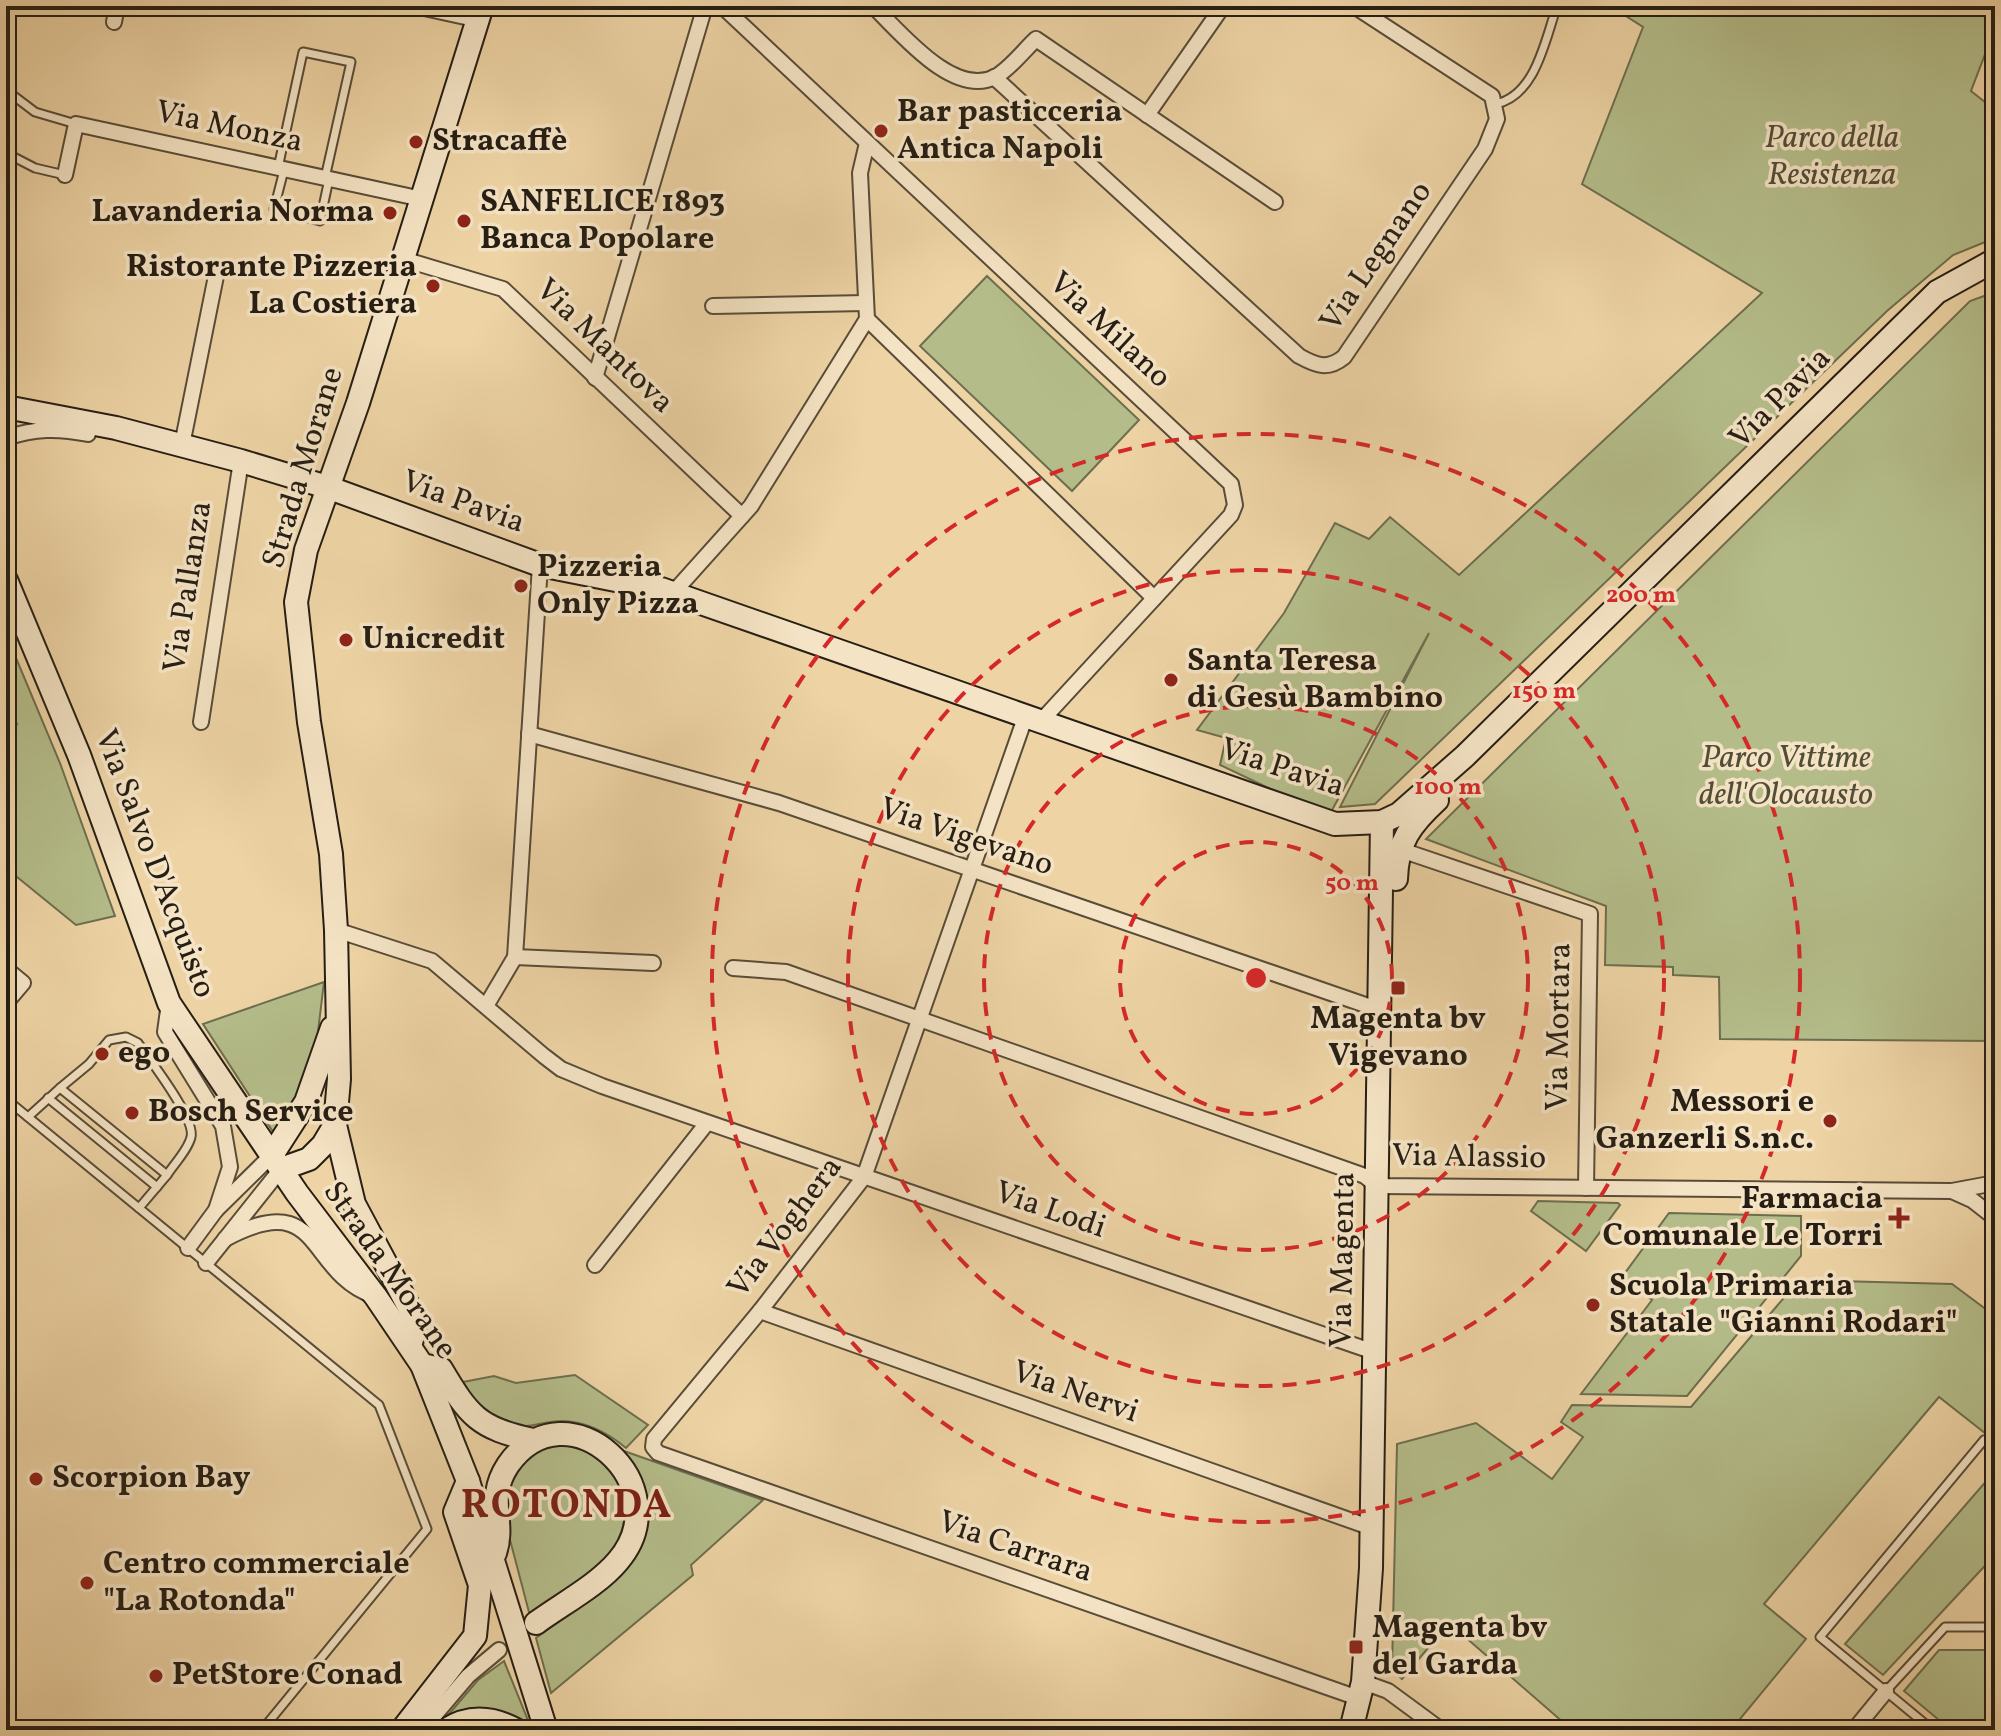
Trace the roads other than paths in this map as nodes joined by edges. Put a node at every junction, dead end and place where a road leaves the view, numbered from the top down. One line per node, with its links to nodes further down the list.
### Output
1 (117, 6): 10 (street)
2 (415, 6): 9 (street)
3 (705, 6): 29 (street)
4 (722, 6): 16 (street, Via Milano)
5 (873, 6): 11 (street)
6 (1223, 6): 14 (street)
7 (1354, 6): 13 (street)
8 (1557, 6): 13 (lane)
9 (480, 13): 21 (street, Strada Morane)
10 (114, 22)
11 (994, 77): 13 (street, Via Legnano); 14 (street)
12 (6, 90): 15 (lane)
13 (1496, 104)
14 (1147, 115): 22 (street)
15 (76, 124): 18 (street, Via Monza); 19 (street)
16 (867, 143): 26 (street); 40 (street, Via Milano)
17 (6, 153): 19 (lane)
18 (281, 168): 20 (street, Via Monza); 20 (lane); 20 (lane)
19 (65, 175)
20 (327, 178): 21 (street, Via Monza)
21 (422, 199): 23 (street, Strada Morane)
22 (1275, 202)
23 (403, 259): 29 (street, Via Mantova); 35 (street, Strada Morane)
24 (1995, 260): 44 (street, Via Pavia)
25 (217, 271): 33 (street)
26 (866, 303): 27 (street); 28 (street)
27 (713, 306)
28 (867, 319): 36 (street); 40 (street)
29 (595, 378): 36 (street, Via Mantova)
30 (6, 407): 31 (street, Via Pallanza)
31 (116, 428): 32 (street, Via Pallanza); 33 (street, Via Pallanza)
32 (6, 438)
33 (182, 445): 34 (street, Via Pallanza)
34 (241, 461): 35 (street, Via Pallanza); 42 (street, Via Pallanza)
35 (327, 487): 37 (street, Via Pavia); 48 (street, Strada Morane)
36 (742, 516): 39 (street)
37 (540, 565): 39 (street, Via Pavia); 43 (street)
38 (6, 580): 55 (street, Via Salvo D'Acquisto)
39 (673, 593): 41 (street, Via Pavia)
40 (1154, 598): 41 (street, Via Milano)
41 (1034, 718): 45 (street, Via Pavia); 47 (street, Via Voghera)
42 (201, 722)
43 (529, 734): 47 (street, Via Vigevano); 50 (street)
44 (1465, 756): 45 (street, Via Pavia); 49 (street)
45 (1382, 822): 49 (street, Via Magenta)
46 (1410, 853): 72 (street, Via Mortara)
47 (972, 871): 57 (street, Via Vigevano); 59 (street, Via Voghera)
48 (336, 930): 56 (street, Via Lodi); 58 (street, Strada Morane)
49 (1381, 930): 57 (street, Via Magenta)
50 (515, 957): 51 (street); 56 (street)
51 (653, 963)
52 (733, 968): 59 (street)
53 (6, 969): 54 (street)
54 (6, 1003)
55 (169, 1003): 66 (street, Via Salvo D'Acquisto); 75 (street)
56 (486, 1006): 64 (street, Via Lodi)
57 (1380, 1010): 70 (street, Via Magenta)
58 (337, 1012): 65 (street, Strada Morane); 66 (street, Strada Morane)
59 (920, 1018): 68 (street, Via Voghera); 70 (street, Via Alassio)
60 (60, 1088): 61 (lane); 67 (lane); 67 (lane)
61 (48, 1098): 63 (lane); 71 (lane)
62 (6, 1099): 63 (lane)
63 (28, 1117): 74 (lane)
64 (707, 1123): 68 (street, Via Lodi); 80 (street)
65 (335, 1125): 66 (street, Strada Morane); 84 (street)
66 (276, 1162): 75 (street); 77 (street); 81 (street, Strada Morane)
67 (167, 1175): 71 (lane)
68 (864, 1177): 82 (street, Via Voghera); 83 (street, Via Lodi)
69 (1995, 1183): 73 (street, Via Alassio)
70 (1377, 1186): 72 (street, Via Alassio); 83 (street, Via Magenta)
71 (157, 1187): 74 (lane)
72 (1586, 1188): 73 (street, Via Alassio)
73 (1952, 1191): 76 (street, Via Alassio)
74 (139, 1208): 78 (lane)
75 (216, 1210): 78 (street)
76 (1995, 1218)
77 (225, 1239): 79 (street); 81 (street)
78 (188, 1248): 79 (lane)
79 (206, 1263): 96 (lane)
80 (595, 1265)
81 (376, 1297): 84 (street, Strada Morane)
82 (760, 1311): 87 (street, Via Voghera); 89 (street, Via Nervi)
83 (1374, 1352): 89 (street, Via Magenta)
84 (416, 1355): 85 (street); 88 (street, Strada Morane)
85 (533, 1440): 90 (street); 91 (street)
86 (1984, 1440): 95 (lane)
87 (653, 1447): 94 (street, Via Carrara)
88 (468, 1481): 90 (street, Strada Morane); 97 (street)
89 (1372, 1528): 94 (street, Via Magenta)
90 (492, 1561): 101 (street, Strada Morane)
91 (536, 1623)
92 (1995, 1627): 95 (lane)
93 (499, 1650): 98 (street)
94 (1362, 1690): 102 (street, Via Magenta); 103 (street, Via Carrara)
95 (1886, 1691): 104 (street); 105 (lane)
96 (262, 1730)
97 (402, 1730)
98 (422, 1730)
99 (446, 1730): 100 (street)
100 (516, 1730)
101 (546, 1730)
102 (1351, 1730)
103 (1441, 1730)
104 (1854, 1730)
105 (1926, 1730)

